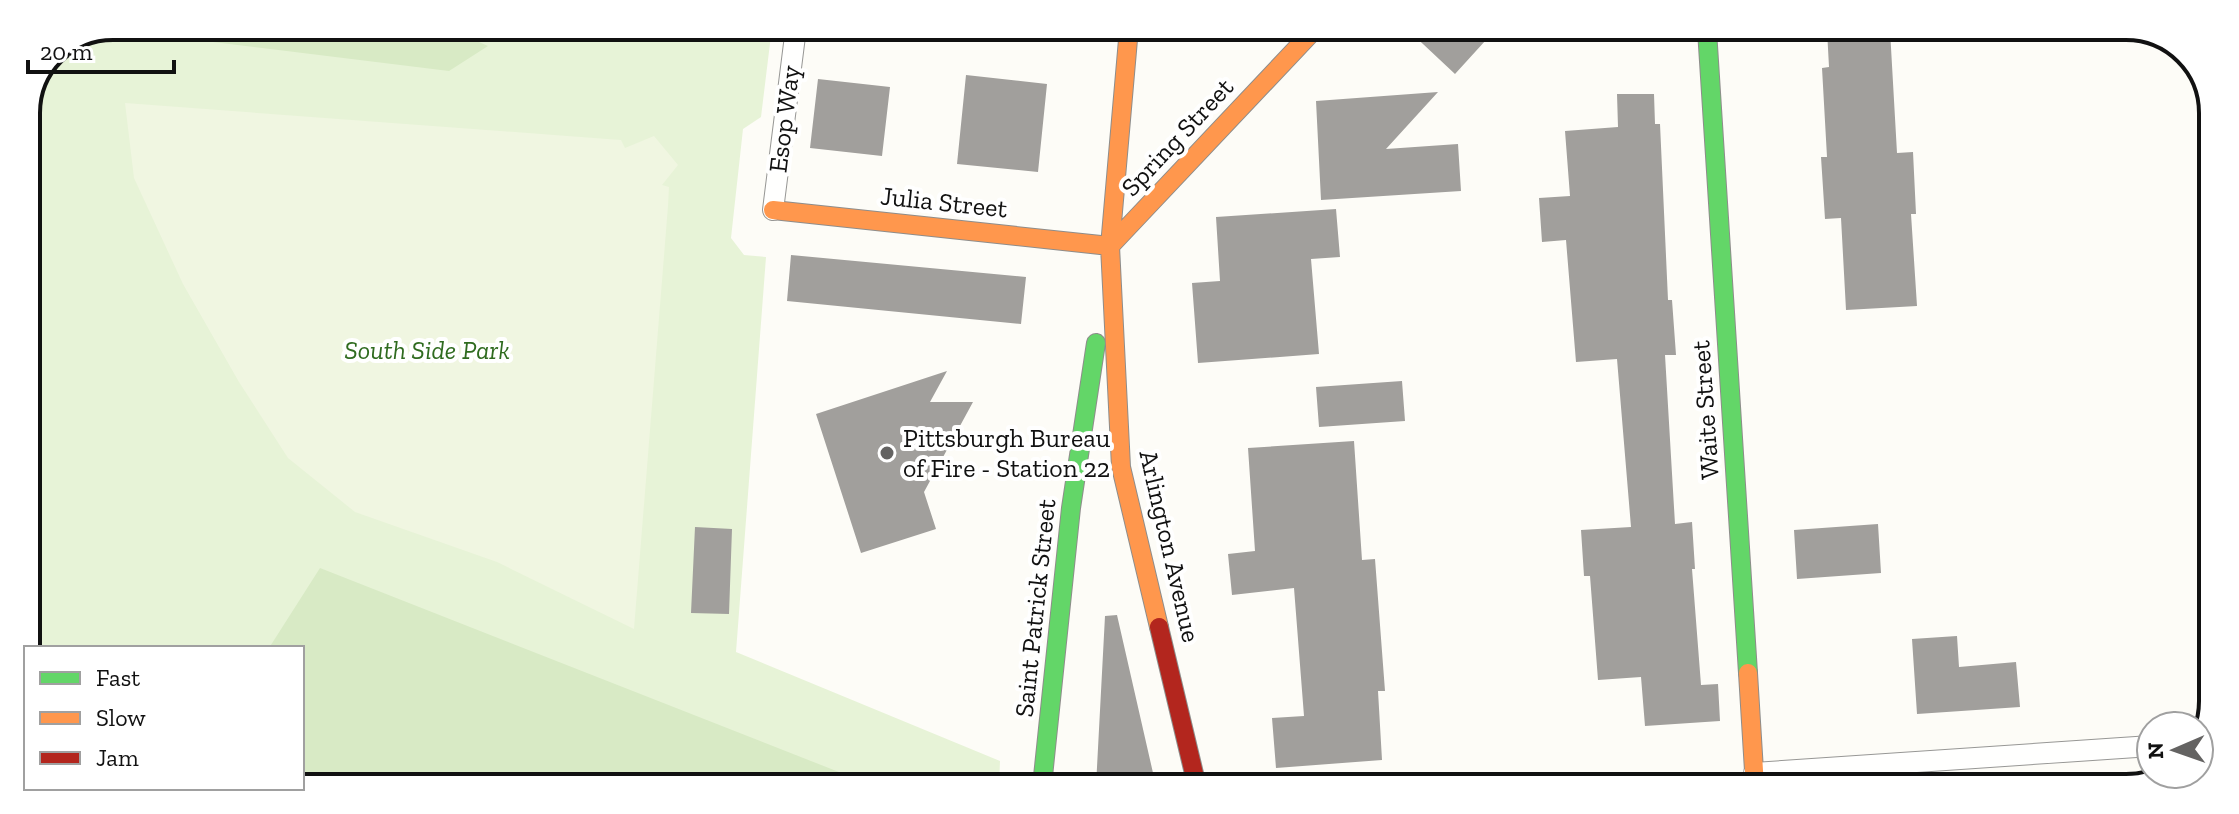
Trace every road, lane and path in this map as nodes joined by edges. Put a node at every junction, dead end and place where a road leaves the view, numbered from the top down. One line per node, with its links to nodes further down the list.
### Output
1 (794, 40): 5 (lane, Esop Way)
2 (1128, 40): 6 (street, Arlington Avenue)
3 (1305, 40): 6 (street, Spring Street)
4 (1708, 40): 10 (street, Waite Street)
5 (773, 210): 6 (street, Julia Street)
6 (1110, 246): 8 (street, Saint Patrick Street); 9 (street, Arlington Avenue)
7 (2135, 747): 11 (lane)
8 (1043, 774)
9 (1194, 774)
10 (1754, 774)
11 (1824, 774)

